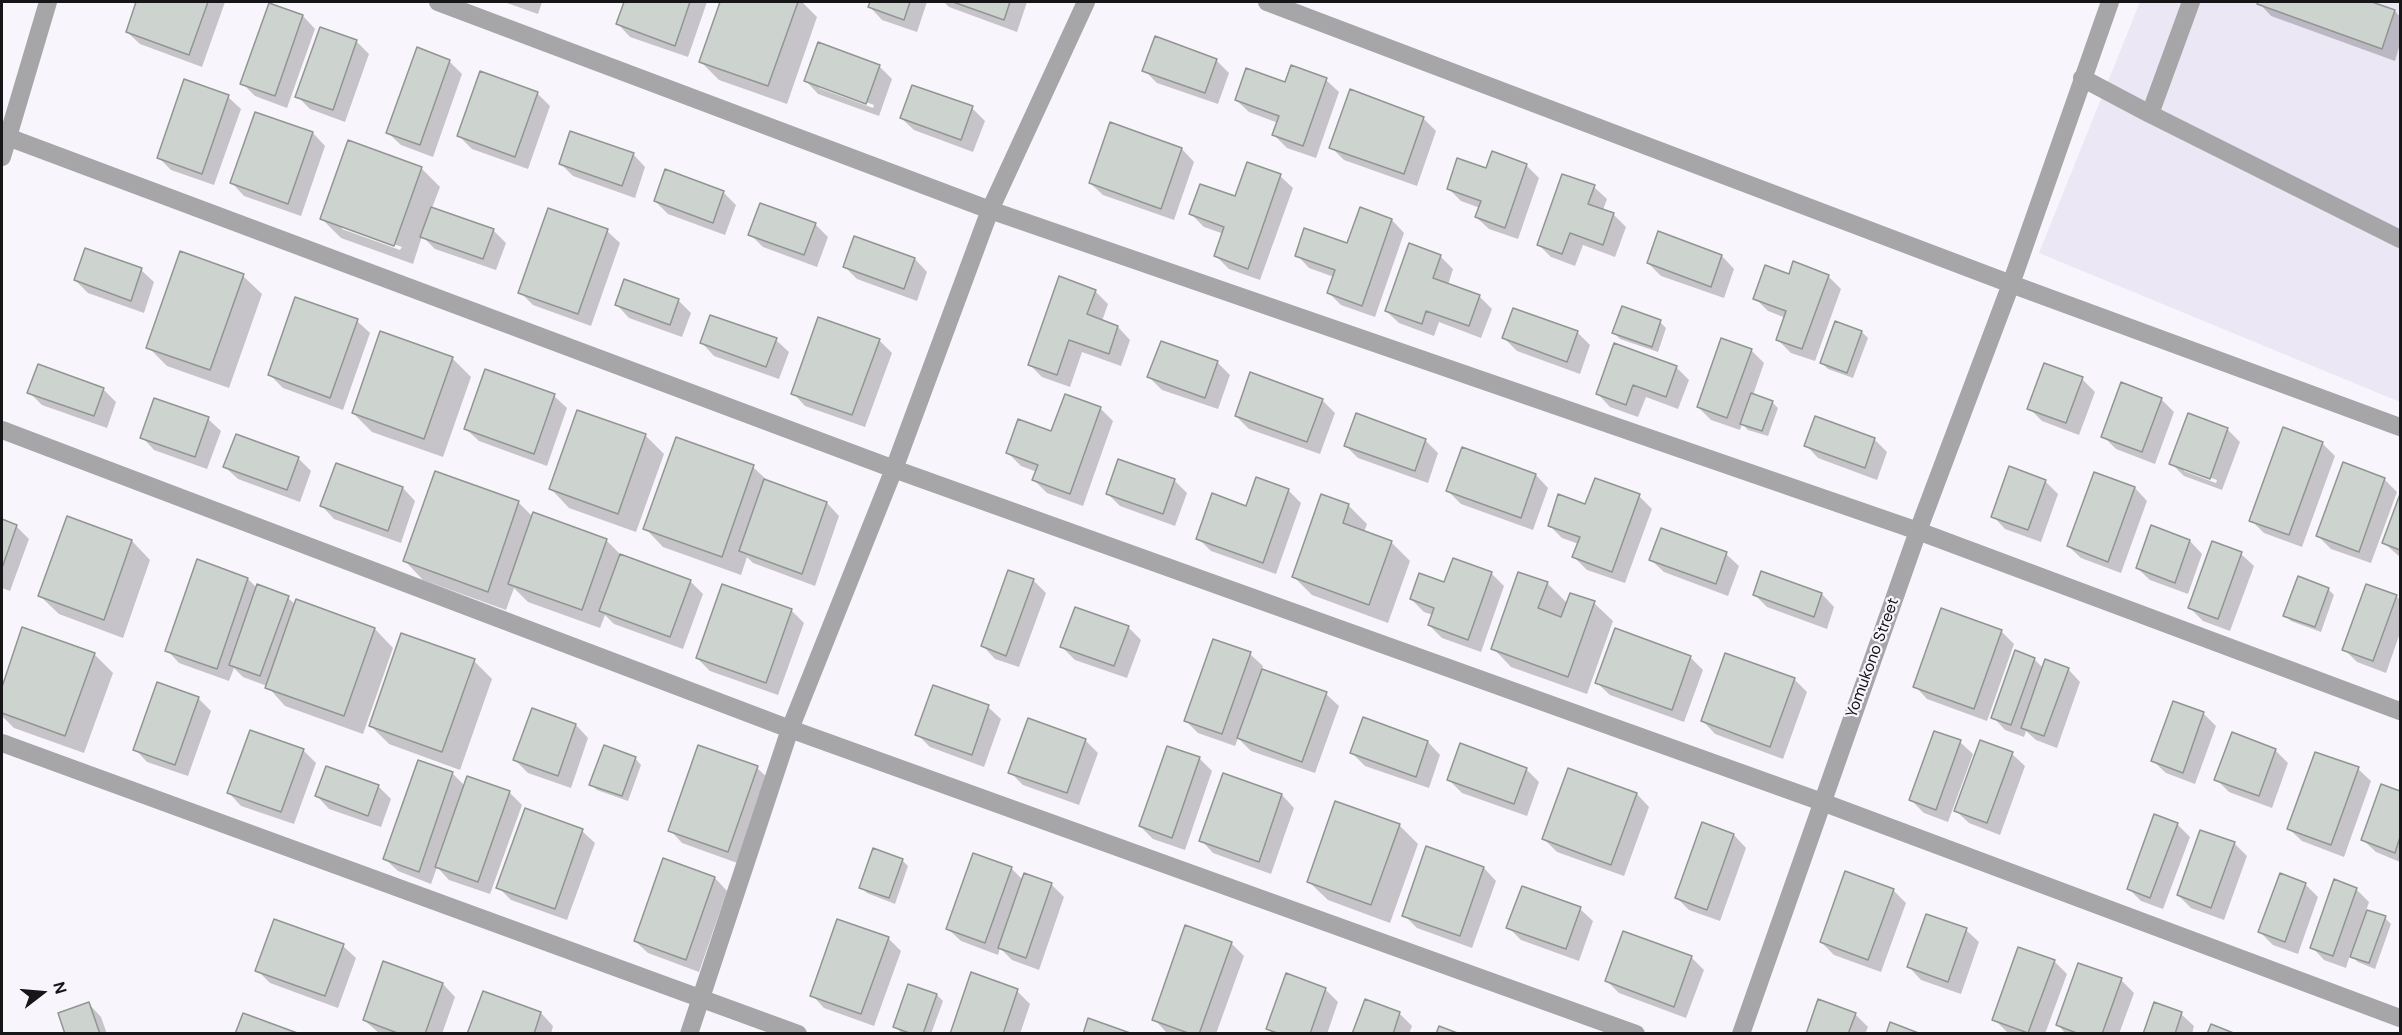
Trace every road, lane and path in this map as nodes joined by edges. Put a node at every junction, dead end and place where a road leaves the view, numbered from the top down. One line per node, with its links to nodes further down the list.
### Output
1 (48, 2): 9 (street)
2 (438, 2): 11 (street)
3 (1086, 2): 11 (street)
4 (1267, 2): 13 (street)
5 (2110, 2): 7 (street, Yomukono Street)
6 (2191, 2): 8 (street)
7 (2082, 78): 8 (street); 13 (street, Yomukono Street)
8 (2151, 114): 12 (street)
9 (5, 137): 10 (street); 16 (street)
10 (2, 157)
11 (990, 210): 16 (street); 17 (street)
12 (2400, 239)
13 (2011, 284): 14 (street); 17 (street, Yomukono Street)
14 (2400, 427)
15 (2, 430): 19 (street)
16 (894, 469): 19 (street); 21 (street)
17 (1918, 531): 18 (street); 21 (street, Yomukono Street)
18 (2400, 711)
19 (790, 729): 22 (street); 26 (street)
20 (2, 743): 22 (street)
21 (1822, 802): 23 (street); 27 (street, Yomukono Street)
22 (701, 999): 24 (street); 25 (street)
23 (2400, 1018)
24 (689, 1034)
25 (798, 1034)
26 (1636, 1034)
27 (1741, 1034)

